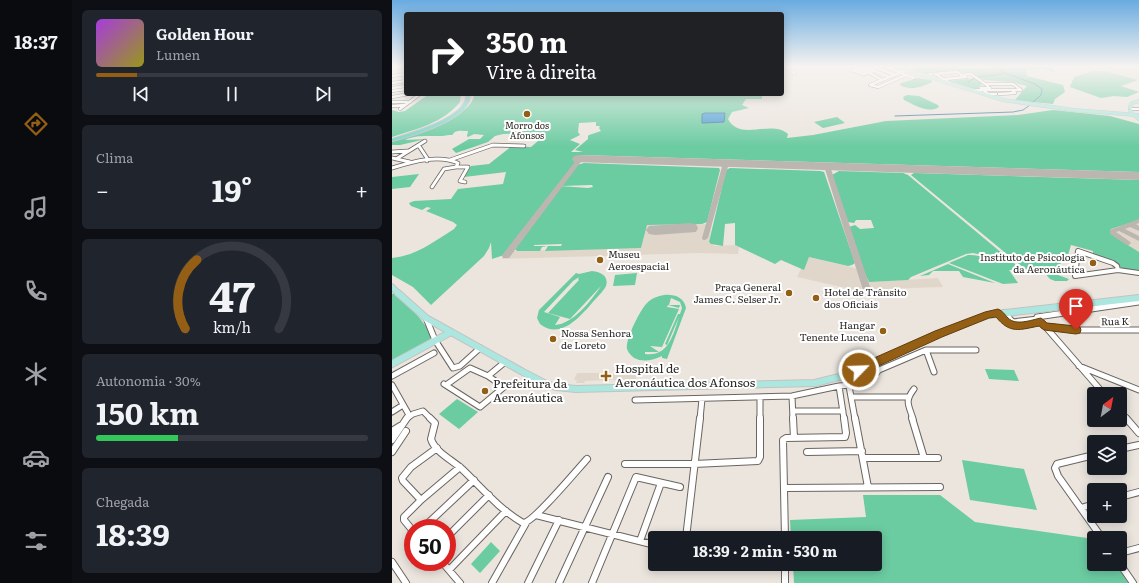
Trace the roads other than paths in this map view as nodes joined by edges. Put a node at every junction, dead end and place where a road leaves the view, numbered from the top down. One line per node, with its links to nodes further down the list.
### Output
1 (982, 93): 12 (main road)
2 (987, 93): 4 (street)
3 (1014, 93): 4 (street)
4 (998, 94): 12 (street); 12 (street)
5 (404, 95): 10 (street)
6 (406, 96): 11 (street)
7 (418, 96): 14 (street)
8 (464, 96): 23 (highway)
9 (468, 96): 23 (highway)
10 (392, 97): 11 (street); 13 (street)
11 (404, 98): 13 (street)
12 (1001, 99): 21 (main road)
13 (398, 102): 14 (street)
14 (410, 102): 16 (street)
15 (1138, 102): 20 (main road)
16 (405, 105): 17 (street); 18 (street)
17 (392, 106)
18 (400, 109)
19 (1139, 109): 20 (street)
20 (1130, 110): 22 (main road)
21 (1110, 113): 22 (main road); 22 (main road)
22 (1136, 116)
23 (392, 139)
24 (424, 141): 25 (street)
25 (419, 146): 27 (street); 31 (street)
26 (524, 146): 30 (street)
27 (407, 151): 28 (street); 29 (street)
28 (392, 152)
29 (394, 158): 32 (street)
30 (450, 160): 31 (street); 33 (street)
31 (427, 161): 32 (street)
32 (411, 163): 34 (street)
33 (456, 167): 35 (street); 36 (street)
34 (392, 168)
35 (466, 182)
36 (432, 188)
37 (1118, 270): 37 (street); 38 (street)
38 (1139, 273)
39 (392, 287): 43 (main road)
40 (1139, 298): 42 (main road)
41 (1139, 302): 44 (street)
42 (1001, 313): 44 (street); 56 (main road)
43 (426, 318): 46 (main road); 47 (street)
44 (1040, 321): 45 (street, Rua K); 54 (street)
45 (1139, 330)
46 (452, 332): 47 (main road); 48 (main road)
47 (435, 340): 48 (street); 53 (main road)
48 (480, 348): 52 (main road)
49 (926, 350): 50 (street); 55 (street); 60 (street)
50 (976, 350)
51 (434, 353): 57 (street)
52 (505, 362): 56 (main road); 58 (street)
53 (392, 364)
54 (1078, 365): 62 (street); 64 (street)
55 (934, 372)
56 (847, 375): 60 (street)
57 (392, 376)
58 (488, 376): 58 (street)
59 (392, 384): 65 (street)
60 (850, 385): 61 (street); 68 (street)
61 (839, 386): 66 (street); 74 (street)
62 (1098, 387)
63 (914, 389): 69 (street)
64 (1139, 390)
65 (394, 392): 72 (street)
66 (792, 396): 67 (street); 73 (street)
67 (760, 397): 70 (street); 95 (street)
68 (852, 397): 69 (street); 89 (street)
69 (908, 397): 91 (street)
70 (702, 399): 71 (street); 95 (street)
71 (635, 400)
72 (403, 405): 75 (street); 76 (street)
73 (793, 411): 74 (street); 82 (street)
74 (843, 411): 82 (street)
75 (392, 412)
76 (409, 415): 78 (street); 85 (street)
77 (1127, 420): 81 (street)
78 (402, 426): 79 (street); 83 (street)
79 (392, 431)
80 (406, 431): 87 (street)
81 (1139, 433)
82 (794, 438): 103 (street)
83 (392, 440)
84 (1139, 445): 86 (street)
85 (437, 448): 96 (street); 107 (street)
86 (1127, 448)
87 (392, 452)
88 (807, 452): 89 (street)
89 (862, 454): 91 (street); 101 (street)
90 (1087, 457): 109 (street)
91 (924, 458): 92 (street)
92 (938, 458)
93 (587, 459): 111 (street)
94 (625, 464): 95 (street)
95 (694, 464): 118 (street)
96 (460, 467): 98 (street); 107 (street)
97 (608, 477): 116 (street)
98 (474, 480): 105 (street); 113 (street)
99 (661, 483): 100 (street); 121 (street); 122 (street)
100 (680, 487)
101 (868, 487): 102 (street); 103 (street)
102 (940, 487)
103 (784, 488): 119 (street)
104 (1139, 492): 106 (street)
105 (489, 495): 110 (street); 117 (street)
106 (1127, 495)
107 (421, 500): 112 (street)
108 (1087, 506): 109 (street)
109 (1081, 508): 120 (street)
110 (506, 511): 115 (street); 127 (street)
111 (536, 515): 114 (street); 115 (street)
112 (404, 519)
113 (433, 519)
114 (559, 520): 116 (street); 134 (street)
115 (526, 523): 133 (street)
116 (585, 527): 121 (street); 135 (street)
117 (456, 528)
118 (687, 531)
119 (784, 531)
120 (1097, 531)
121 (611, 534): 122 (street); 136 (street)
122 (640, 541): 123 (street)
123 (648, 543)
124 (1139, 548): 125 (street)
125 (1127, 551)
126 (392, 562): 131 (street)
127 (456, 563)
128 (450, 571): 132 (street)
129 (785, 571): 137 (street)
130 (1125, 571): 138 (street)
131 (406, 583)
132 (460, 583)
133 (492, 583)
134 (528, 583)
135 (559, 583)
136 (592, 583)
137 (785, 583)
138 (1133, 583)

